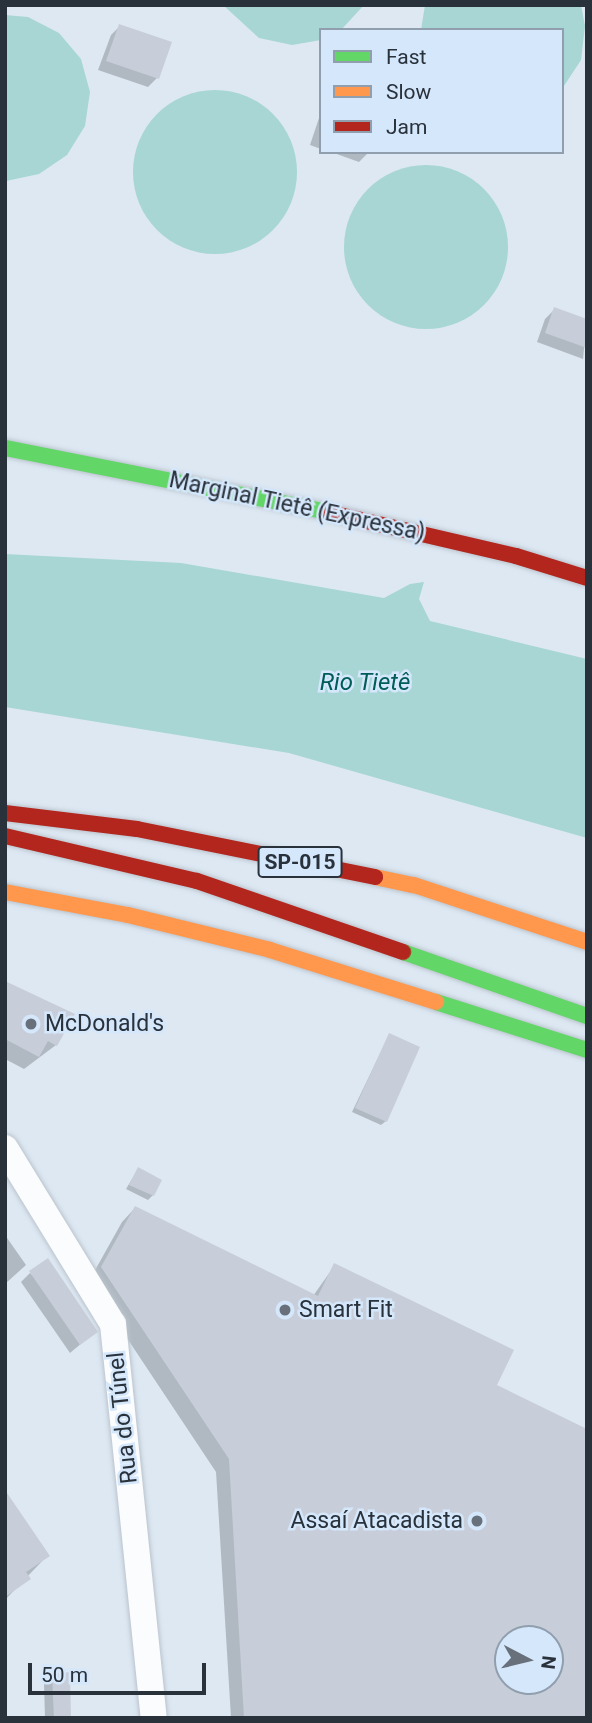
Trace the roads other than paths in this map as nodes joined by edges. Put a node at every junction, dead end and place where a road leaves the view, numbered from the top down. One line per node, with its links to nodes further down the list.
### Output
1 (5, 448): 2 (highway, Marginal Tietê (Expressa))
2 (587, 578)
3 (5, 813): 6 (highway, SP-015)
4 (5, 836): 7 (highway)
5 (5, 892): 8 (highway)
6 (587, 943)
7 (587, 1016)
8 (587, 1050)
9 (5, 1148): 10 (street, Rua do Túnel)
10 (154, 1718)

